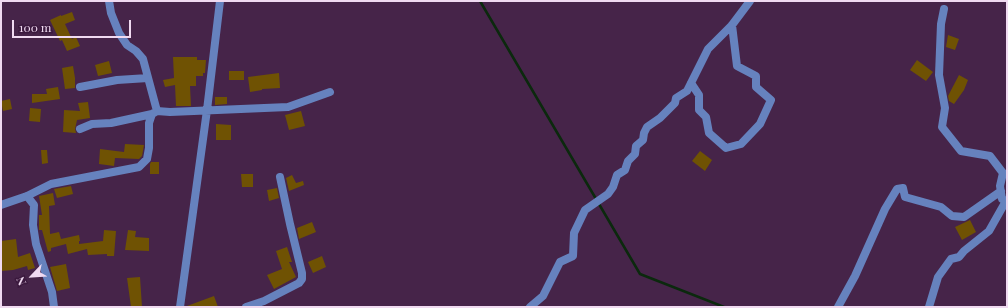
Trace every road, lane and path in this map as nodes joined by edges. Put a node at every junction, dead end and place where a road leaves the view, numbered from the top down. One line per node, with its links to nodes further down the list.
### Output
1 (109, 1): 6 (street)
2 (220, 1): 10 (street)
3 (750, 1): 5 (street)
4 (944, 9): 14 (street)
5 (732, 25): 7 (street); 7 (street)
6 (148, 78): 8 (street); 11 (street)
7 (691, 83): 21 (street)
8 (80, 87)
9 (330, 92): 10 (street)
10 (207, 110): 11 (street); 19 (street)
11 (154, 112): 12 (street); 15 (street)
12 (80, 129)
13 (280, 177): 20 (street)
14 (1001, 191): 16 (street); 22 (street)
15 (27, 196): 17 (street); 18 (street)
16 (1007, 201): 23 (street)
17 (1, 205)
18 (54, 307)
19 (180, 307)
20 (246, 307)
21 (530, 307)
22 (838, 307)
23 (929, 307)

